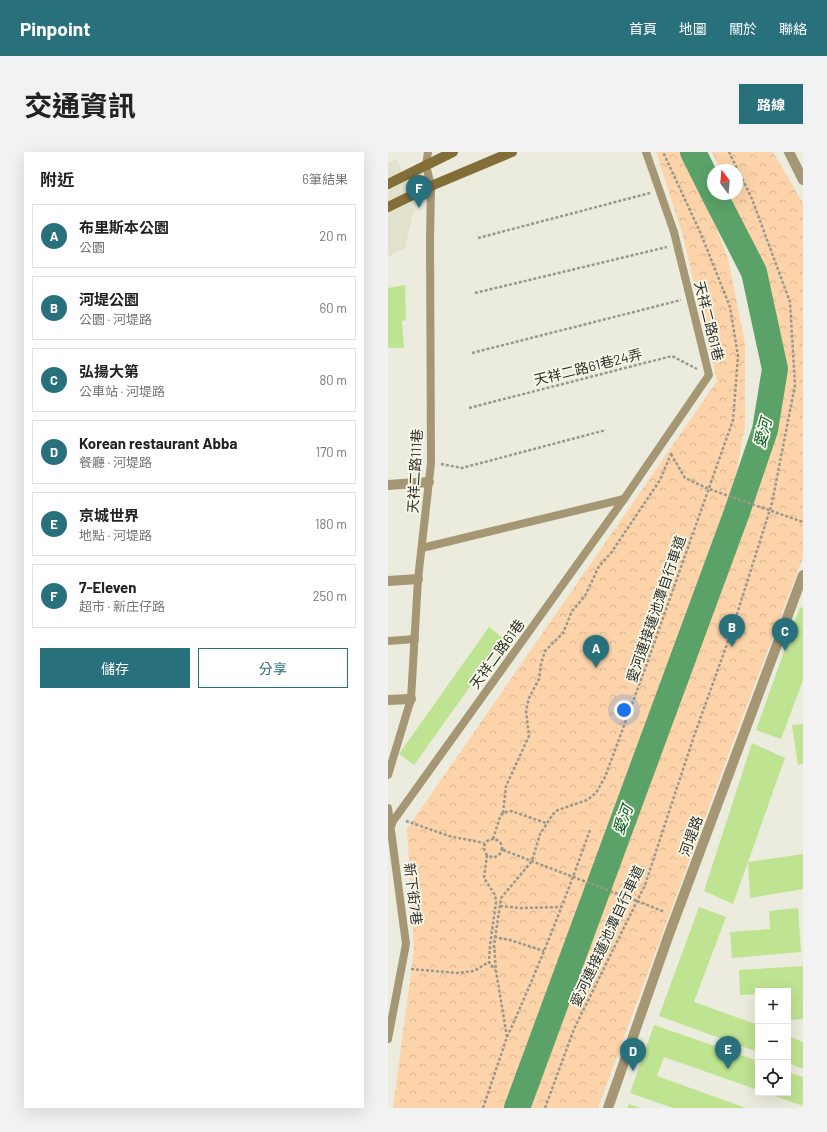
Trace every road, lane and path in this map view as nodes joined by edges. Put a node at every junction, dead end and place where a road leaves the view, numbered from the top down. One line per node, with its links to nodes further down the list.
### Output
1 (428, 152): 8 (lane, 天祥二路111巷)
2 (453, 152): 8 (street)
3 (512, 152): 11 (street)
4 (646, 152): 12 (lane, 天祥二路61巷)
5 (663, 152): 27 (path, 愛河連接蓮池潭自行車道)
6 (729, 152): 29 (path, 愛河連接蓮池潭自行車道)
7 (789, 152): 9 (street)
8 (426, 165): 10 (street); 11 (lane, 天祥二路111巷)
9 (803, 180)
10 (388, 184)
11 (430, 186): 13 (street); 24 (lane, 天祥二路111巷)
12 (660, 190): 14 (path); 15 (lane, 天祥二路61巷)
13 (388, 207)
14 (478, 238)
15 (677, 244): 16 (path); 17 (lane, 天祥二路61巷)
16 (475, 293)
17 (690, 297): 18 (path); 19 (lane, 天祥二路61巷)
18 (472, 353)
19 (709, 375): 20 (path, 天祥二路61巷24弄); 22 (lane, 天祥二路61巷)
20 (469, 408)
21 (606, 430): 24 (path)
22 (664, 441): 23 (path); 28 (lane, 天祥二路61巷)
23 (671, 454): 27 (path); 42 (path)
24 (431, 463): 25 (lane, 天祥二路111巷)
25 (429, 482): 26 (street); 31 (lane, 天祥二路111巷)
26 (388, 485)
27 (708, 489): 29 (path); 44 (path, 愛河連接蓮池潭自行車道)
28 (624, 499): 31 (lane); 43 (lane, 天祥二路61巷)
29 (769, 510): 30 (path); 51 (path, 愛河連接蓮池潭自行車道)
30 (803, 522)
31 (422, 548): 33 (lane, 天祥二路111巷)
32 (803, 575): 54 (street, 河堤路)
33 (418, 579): 34 (street); 35 (lane, 天祥二路111巷)
34 (388, 581)
35 (415, 639): 36 (lane); 37 (lane, 天祥二路111巷)
36 (388, 641)
37 (411, 699): 38 (street); 39 (lane, 天祥二路111巷)
38 (388, 700)
39 (392, 747): 40 (lane, 天祥二路111巷)
40 (388, 775)
41 (388, 808): 43 (lane)
42 (502, 812): 44 (path); 46 (path)
43 (391, 822): 47 (path); 59 (lane, 新下街7巷)
44 (546, 823): 50 (path, 愛河連接蓮池潭自行車道)
45 (590, 830): 53 (path)
46 (493, 838): 47 (path); 48 (path)
47 (484, 843): 49 (path)
48 (503, 850): 49 (path); 50 (path)
49 (488, 855): 55 (path)
50 (532, 861): 51 (path, bridge); 52 (path, 愛河連接蓮池潭自行車道)
51 (637, 901): 54 (path); 64 (path, 愛河連接蓮池潭自行車道)
52 (500, 906): 53 (path); 56 (path, 愛河連接蓮池潭自行車道)
53 (562, 907): 57 (path)
54 (676, 916): 65 (street, 河堤路)
55 (491, 936): 56 (path); 58 (path)
56 (495, 937): 57 (path); 60 (path, 愛河連接蓮池潭自行車道)
57 (544, 951): 61 (path)
58 (489, 962): 59 (path); 60 (path)
59 (401, 968): 62 (lane, 新下街7巷)
60 (496, 971): 61 (path, 愛河連接蓮池潭自行車道)
61 (507, 1037): 63 (path, 愛河連接蓮池潭自行車道)
62 (388, 1039)
63 (483, 1108)
64 (545, 1108)
65 (608, 1108)

